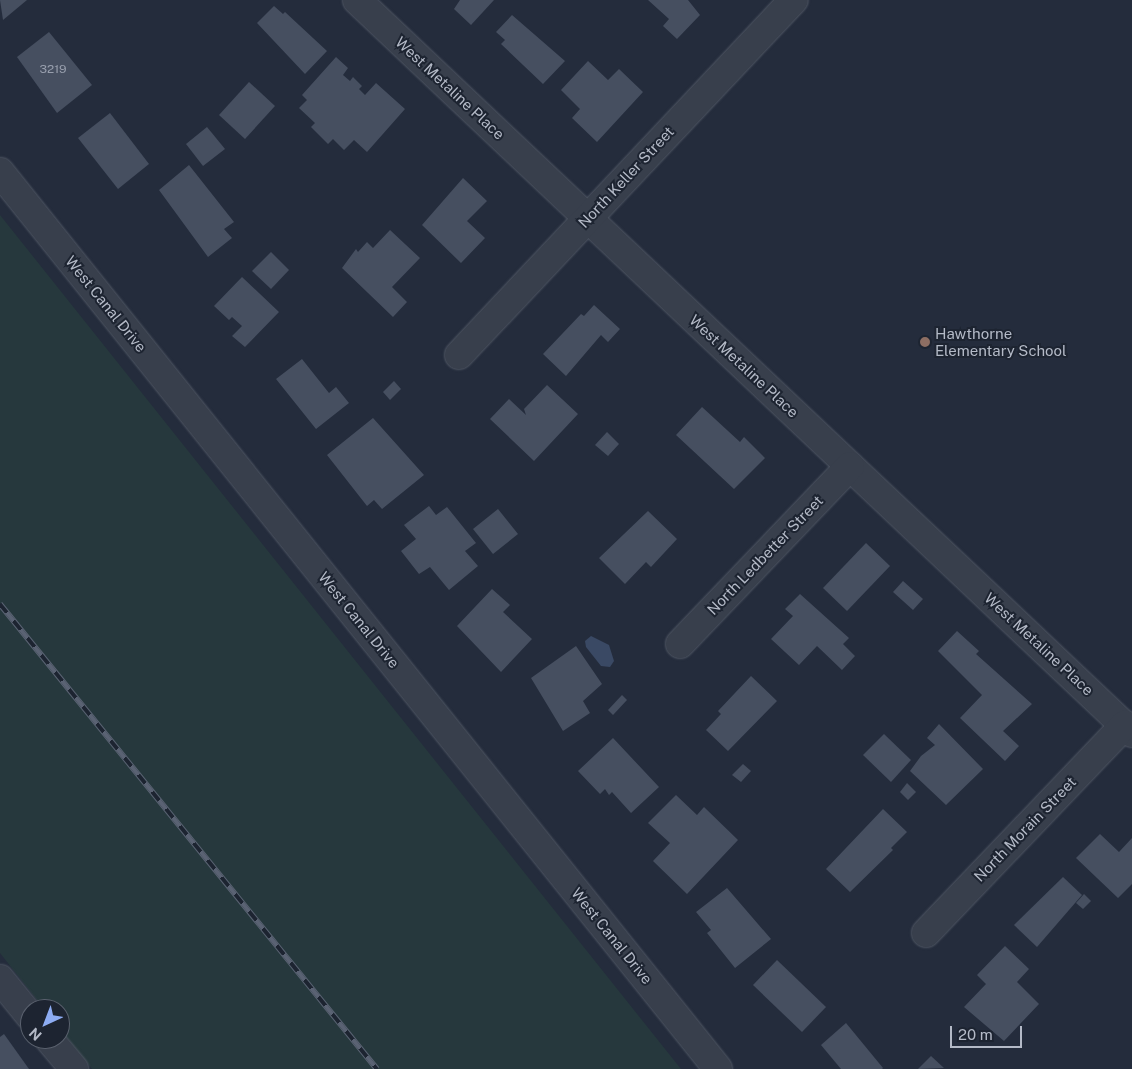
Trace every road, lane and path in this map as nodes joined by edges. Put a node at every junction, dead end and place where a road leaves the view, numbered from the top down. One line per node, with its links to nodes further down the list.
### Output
1 (357, 0): 4 (street, West Metaline Place)
2 (794, 0): 4 (street, North Keller Street)
3 (0, 172): 14 (street, West Canal Drive)
4 (588, 218): 5 (street, North Keller Street); 6 (street, West Metaline Place)
5 (459, 355)
6 (850, 466): 7 (street, North Ledbetter Street); 8 (street, West Metaline Place)
7 (680, 644)
8 (1128, 729): 9 (street, North Morain Street)
9 (926, 933)
10 (0, 980): 11 (street)
11 (20, 1004)
12 (57, 1049): 13 (street)
13 (74, 1069)
14 (718, 1069)

